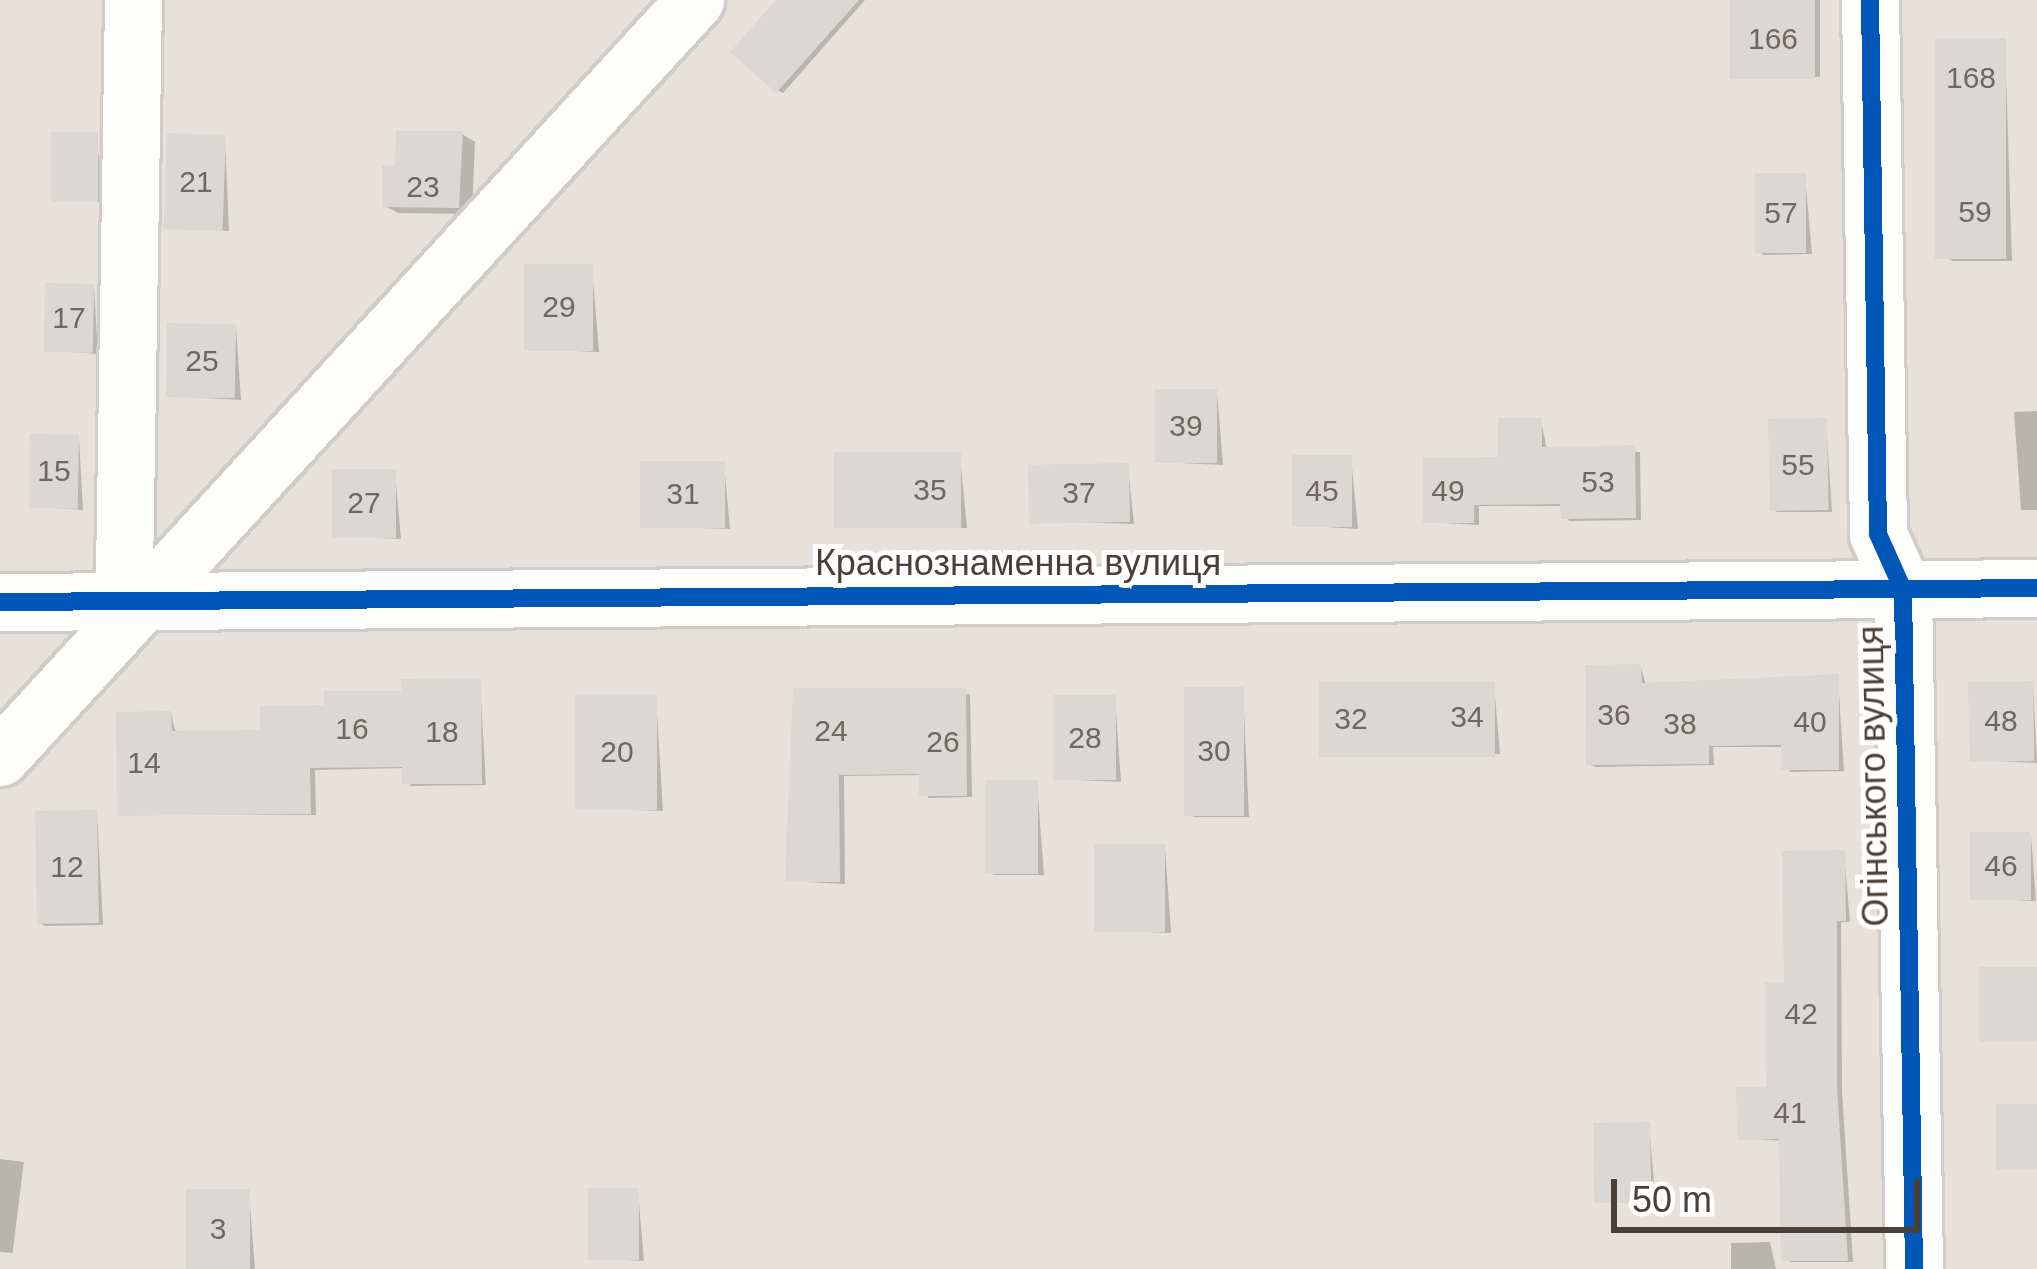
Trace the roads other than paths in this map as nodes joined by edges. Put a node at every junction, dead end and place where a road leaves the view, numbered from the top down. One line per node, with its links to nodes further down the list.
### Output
1 (134, 0): 6 (street)
2 (695, 0): 6 (street)
3 (1870, 0): 5 (street, Огінського вулиця)
4 (2037, 588): 5 (street, Краснознаменна вулиця)
5 (1903, 590): 6 (street, Краснознаменна вулиця); 9 (street, Огінського вулиця)
6 (143, 601): 7 (street, Краснознаменна вулиця); 8 (street)
7 (0, 602)
8 (0, 757)
9 (1914, 1269)

